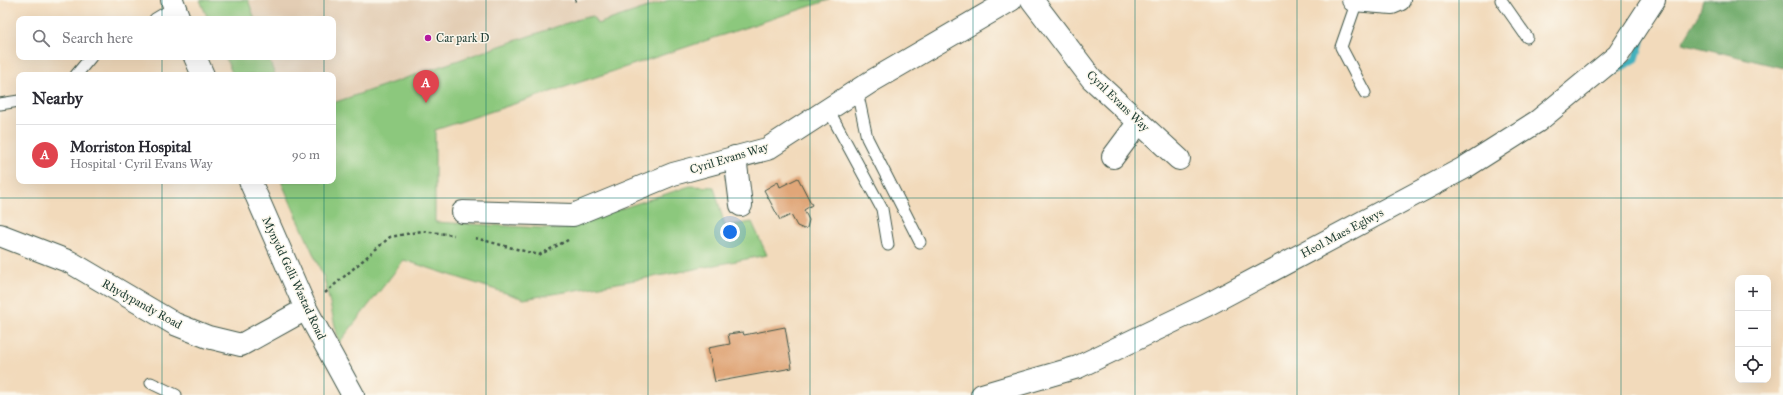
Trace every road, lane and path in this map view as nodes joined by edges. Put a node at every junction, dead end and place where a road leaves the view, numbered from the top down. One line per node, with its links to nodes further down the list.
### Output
1 (1011, 0): 14 (street, Cyril Evans Way)
2 (1032, 0): 19 (street, Cyril Evans Way)
3 (1399, 0): 5 (street)
4 (1501, 0): 9 (lane)
5 (1355, 1): 15 (lane)
6 (1652, 1): 36 (street, Heol Maes Eglwys)
7 (175, 9): 8 (lane)
8 (161, 16)
9 (1527, 37)
10 (88, 60): 12 (lane)
11 (196, 60): 13 (street)
12 (78, 72)
13 (202, 72)
14 (857, 91): 18 (street, Cyril Evans Way); 30 (lane)
15 (1365, 93)
16 (16, 101): 17 (lane)
17 (0, 104)
18 (828, 109): 21 (street, Cyril Evans Way); 31 (lane)
19 (1139, 122): 20 (street); 22 (street, Cyril Evans Way)
20 (1113, 157)
21 (735, 158): 24 (street); 25 (street, Cyril Evans Way)
22 (1179, 159)
23 (251, 184): 32 (street, Mynydd Gelli Wastad Road)
24 (741, 205)
25 (463, 212)
26 (0, 235): 32 (street, Rhydypandy Road)
27 (462, 236): 32 (path)
28 (470, 237): 29 (path)
29 (570, 239)
30 (920, 242)
31 (888, 245)
32 (306, 309): 35 (street, Mynydd Gelli Wastad Road)
33 (151, 383): 34 (lane)
34 (176, 395)
35 (353, 395)
36 (982, 395)

